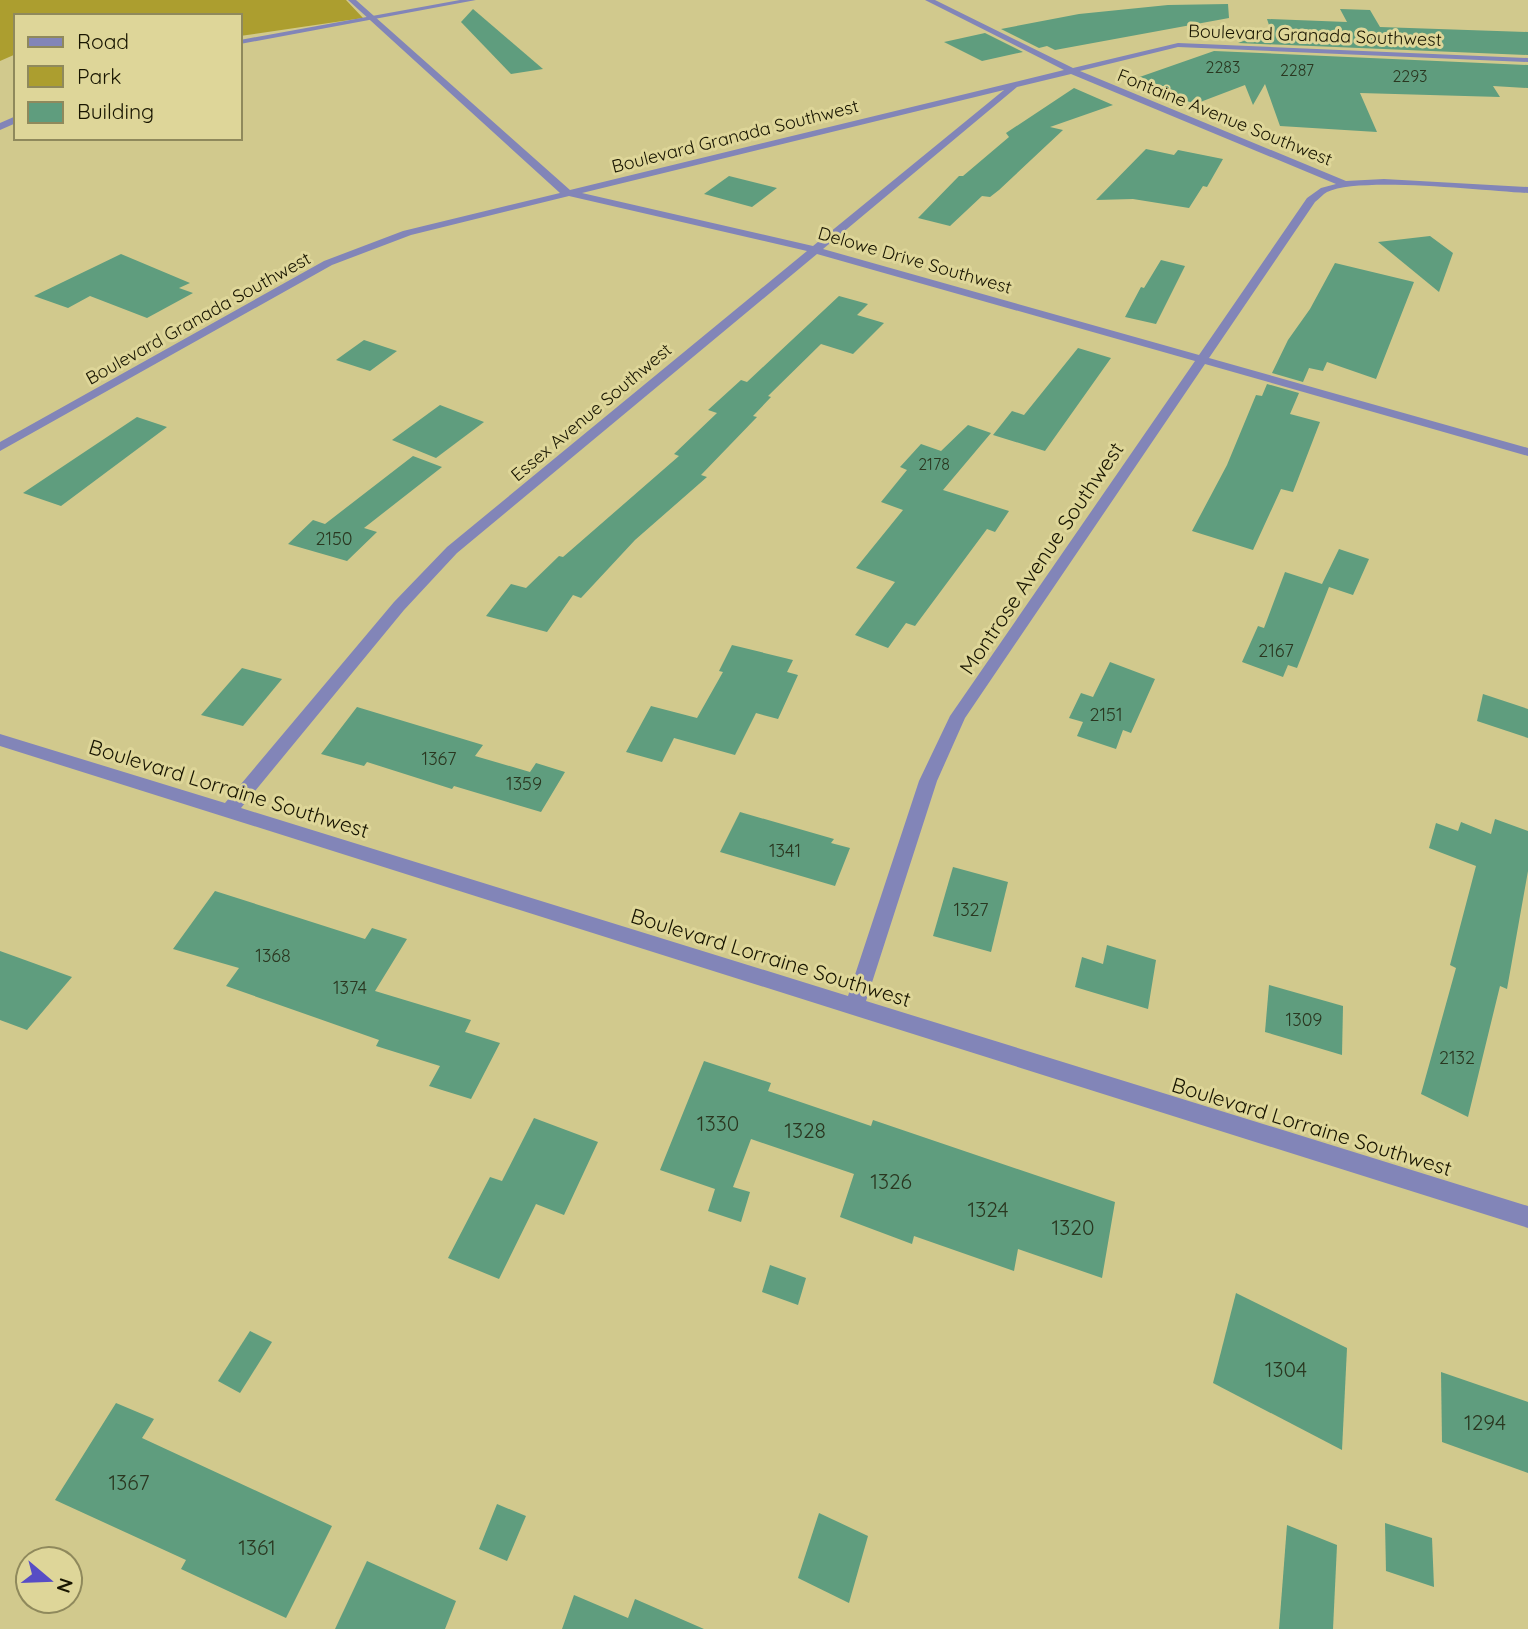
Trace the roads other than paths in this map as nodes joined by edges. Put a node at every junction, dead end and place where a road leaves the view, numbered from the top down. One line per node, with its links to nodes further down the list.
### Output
1 (352, 0): 4 (street, Delowe Drive Southwest)
2 (472, 0): 4 (street)
3 (929, 0): 7 (street, Fontaine Avenue Southwest)
4 (372, 18): 5 (street); 11 (street, Delowe Drive Southwest)
5 (242, 42)
6 (1528, 60): 7 (street, Boulevard Granada Southwest)
7 (1070, 70): 8 (street, Boulevard Granada Southwest); 9 (street, Fontaine Avenue Southwest)
8 (1018, 83): 11 (street, Boulevard Granada Southwest); 12 (street, Essex Avenue Southwest)
9 (1345, 184): 10 (street, Fontaine Avenue Southwest); 13 (street, Montrose Avenue Southwest)
10 (1528, 190)
11 (567, 193): 12 (street, Delowe Drive Southwest); 14 (street, Boulevard Granada Southwest)
12 (814, 250): 13 (street, Delowe Drive Southwest); 17 (street, Essex Avenue Southwest)
13 (1203, 359): 15 (street, Delowe Drive Southwest); 18 (street, Montrose Avenue Southwest)
14 (0, 447)
15 (1528, 452)
16 (0, 740): 17 (street, Boulevard Lorraine Southwest)
17 (229, 811): 18 (street, Boulevard Lorraine Southwest)
18 (854, 1007): 19 (street, Boulevard Lorraine Southwest)
19 (1528, 1217)

